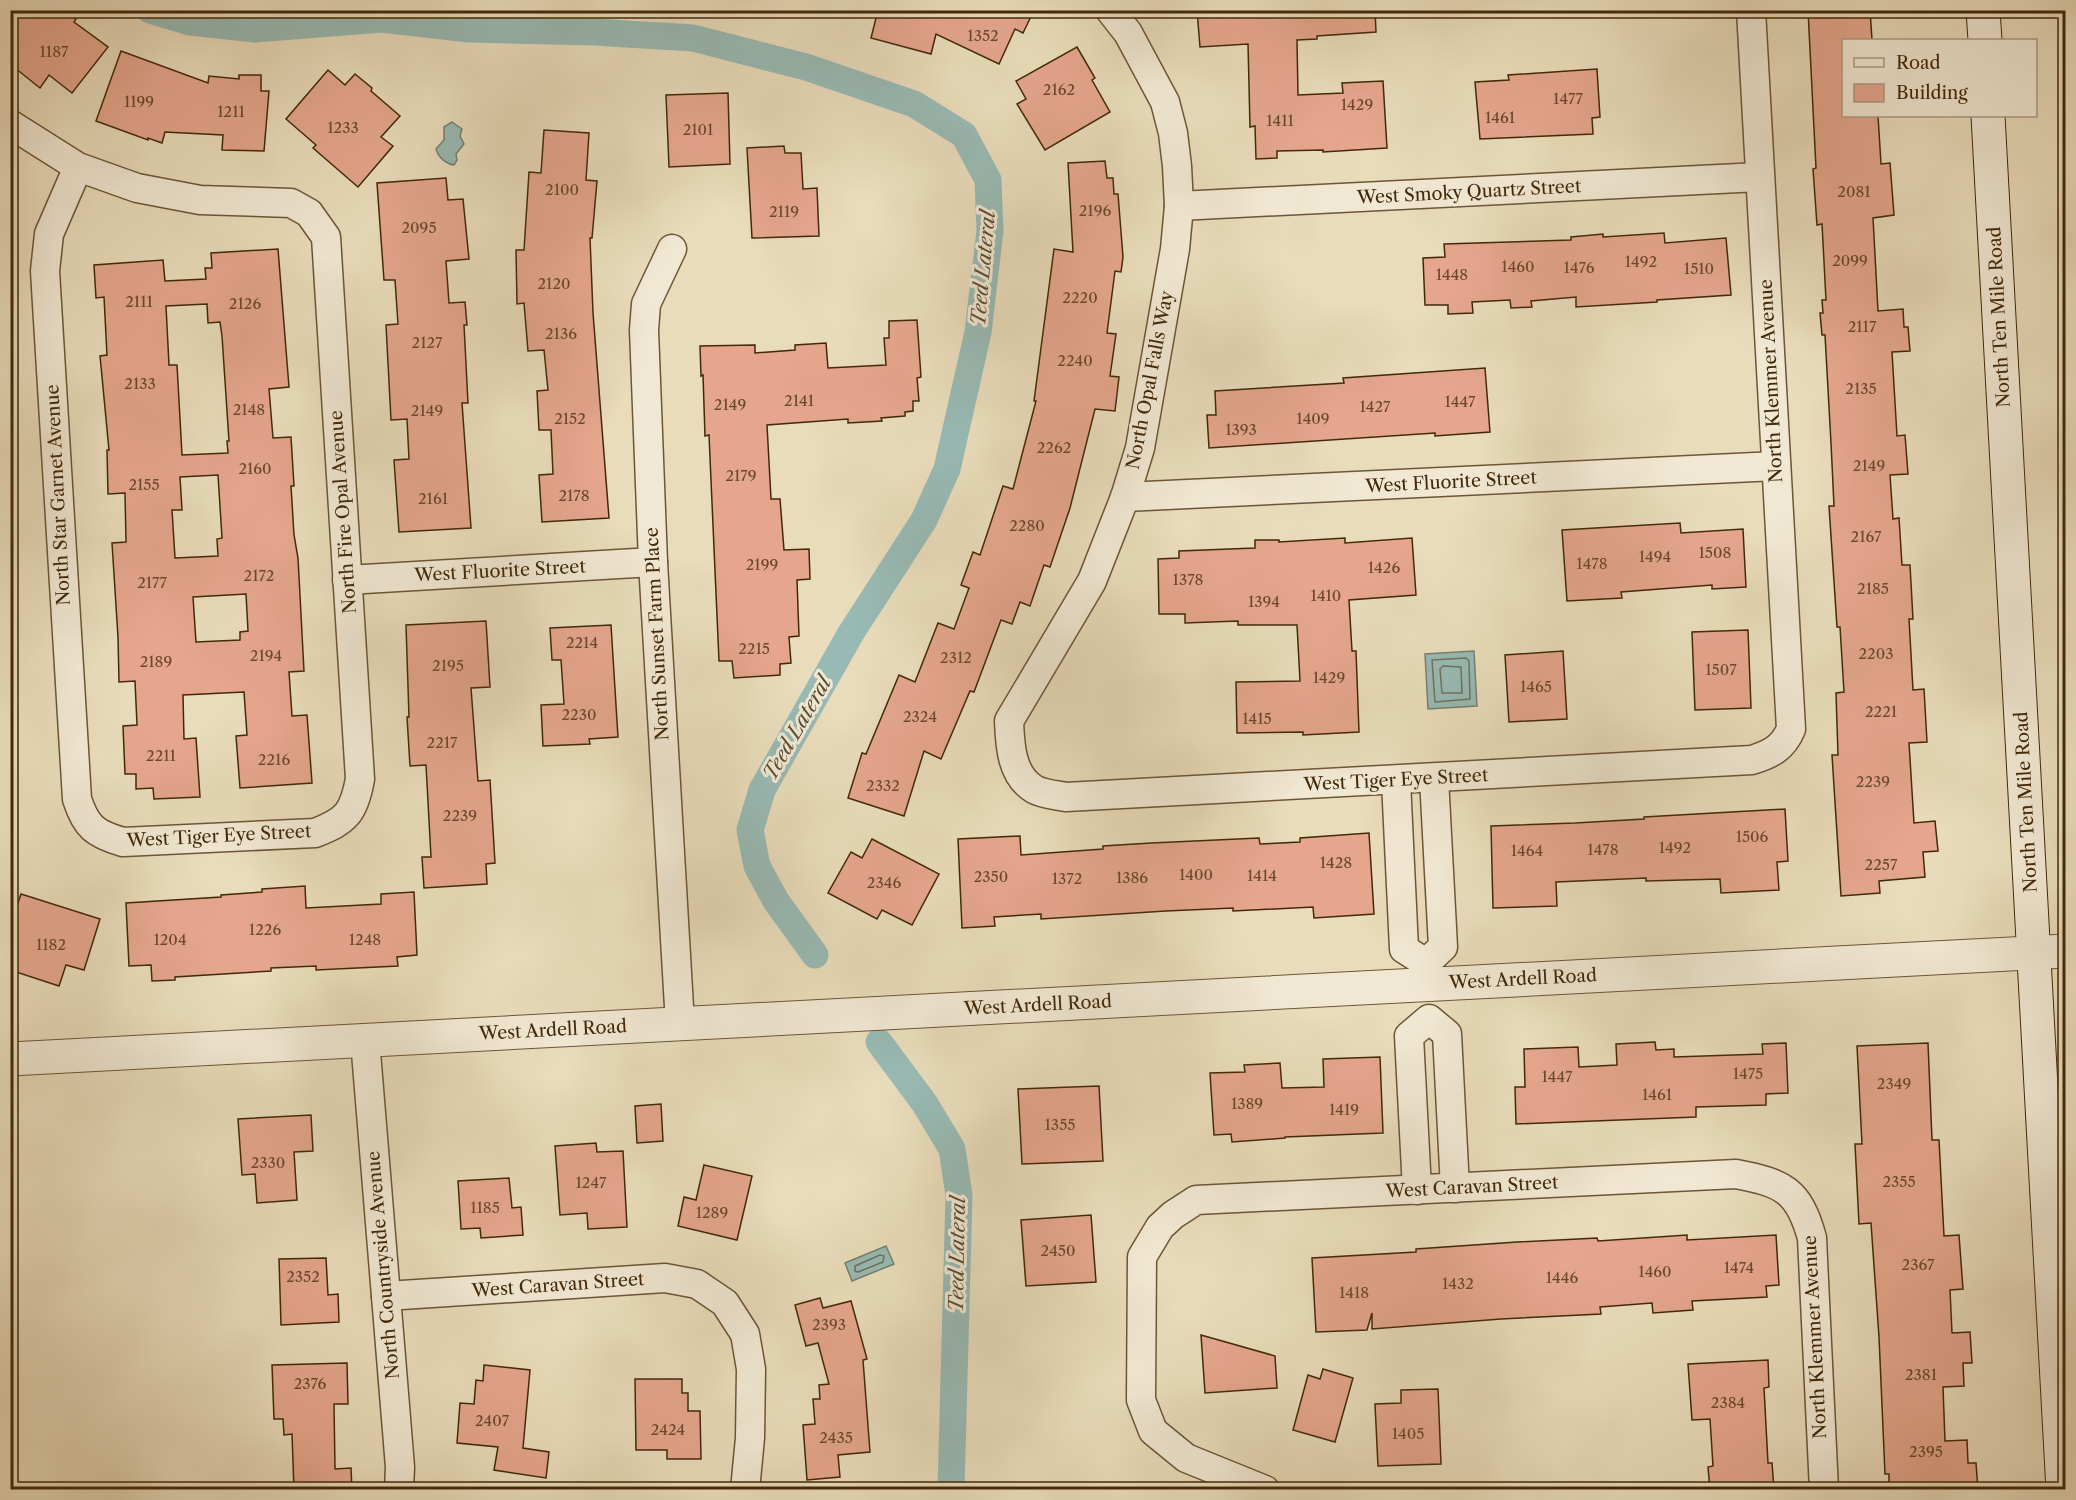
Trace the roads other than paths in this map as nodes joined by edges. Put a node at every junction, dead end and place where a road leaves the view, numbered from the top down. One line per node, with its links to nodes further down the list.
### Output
1 (1110, 10): 9 (street, North Opal Falls Way)
2 (1751, 10): 8 (street, North Klemmer Avenue)
3 (1983, 10): 4 (street)
4 (1985, 39)
5 (1988, 117): 21 (street, North Ten Mile Road)
6 (10, 124): 7 (street)
7 (78, 167): 14 (street, North Fire Opal Avenue); 20 (street, North Star Garnet Avenue)
8 (1759, 177): 9 (street, West Smoky Quartz Street); 11 (street, North Klemmer Avenue)
9 (1179, 206): 12 (street, North Opal Falls Way)
10 (672, 249): 13 (street, North Sunset Farm Place)
11 (1776, 466): 12 (street, West Fluorite Street); 15 (street, North Klemmer Avenue)
12 (1125, 497): 16 (street, North Opal Falls Way)
13 (653, 562): 14 (street, West Fluorite Street); 24 (street, North Sunset Farm Place)
14 (347, 580): 19 (street, North Fire Opal Avenue)
15 (1779, 748): 17 (street, West Tiger Eye Street)
16 (1017, 772): 18 (street, West Tiger Eye Street)
17 (1434, 778): 18 (street, West Tiger Eye Street); 22 (street)
18 (1396, 781): 22 (street)
19 (348, 815): 20 (street, West Tiger Eye Street)
20 (90, 826)
21 (2050, 951): 22 (street, West Ardell Road); 35 (street, North Ten Mile Road)
22 (1427, 974): 23 (street); 24 (street, West Ardell Road)
23 (1429, 1019): 27 (street); 28 (street)
24 (680, 1024): 25 (street, West Ardell Road)
25 (365, 1040): 26 (street, West Ardell Road); 30 (street, North Countryside Avenue)
26 (10, 1059)
27 (1455, 1188): 28 (street, West Caravan Street); 29 (street, West Caravan Street)
28 (1417, 1190): 33 (street, West Caravan Street)
29 (1788, 1191): 34 (street, North Klemmer Avenue)
30 (386, 1296): 31 (street, North Countryside Avenue); 32 (street, West Caravan Street)
31 (399, 1490)
32 (745, 1490)
33 (1265, 1490)
34 (1824, 1490)
35 (2063, 1490)

